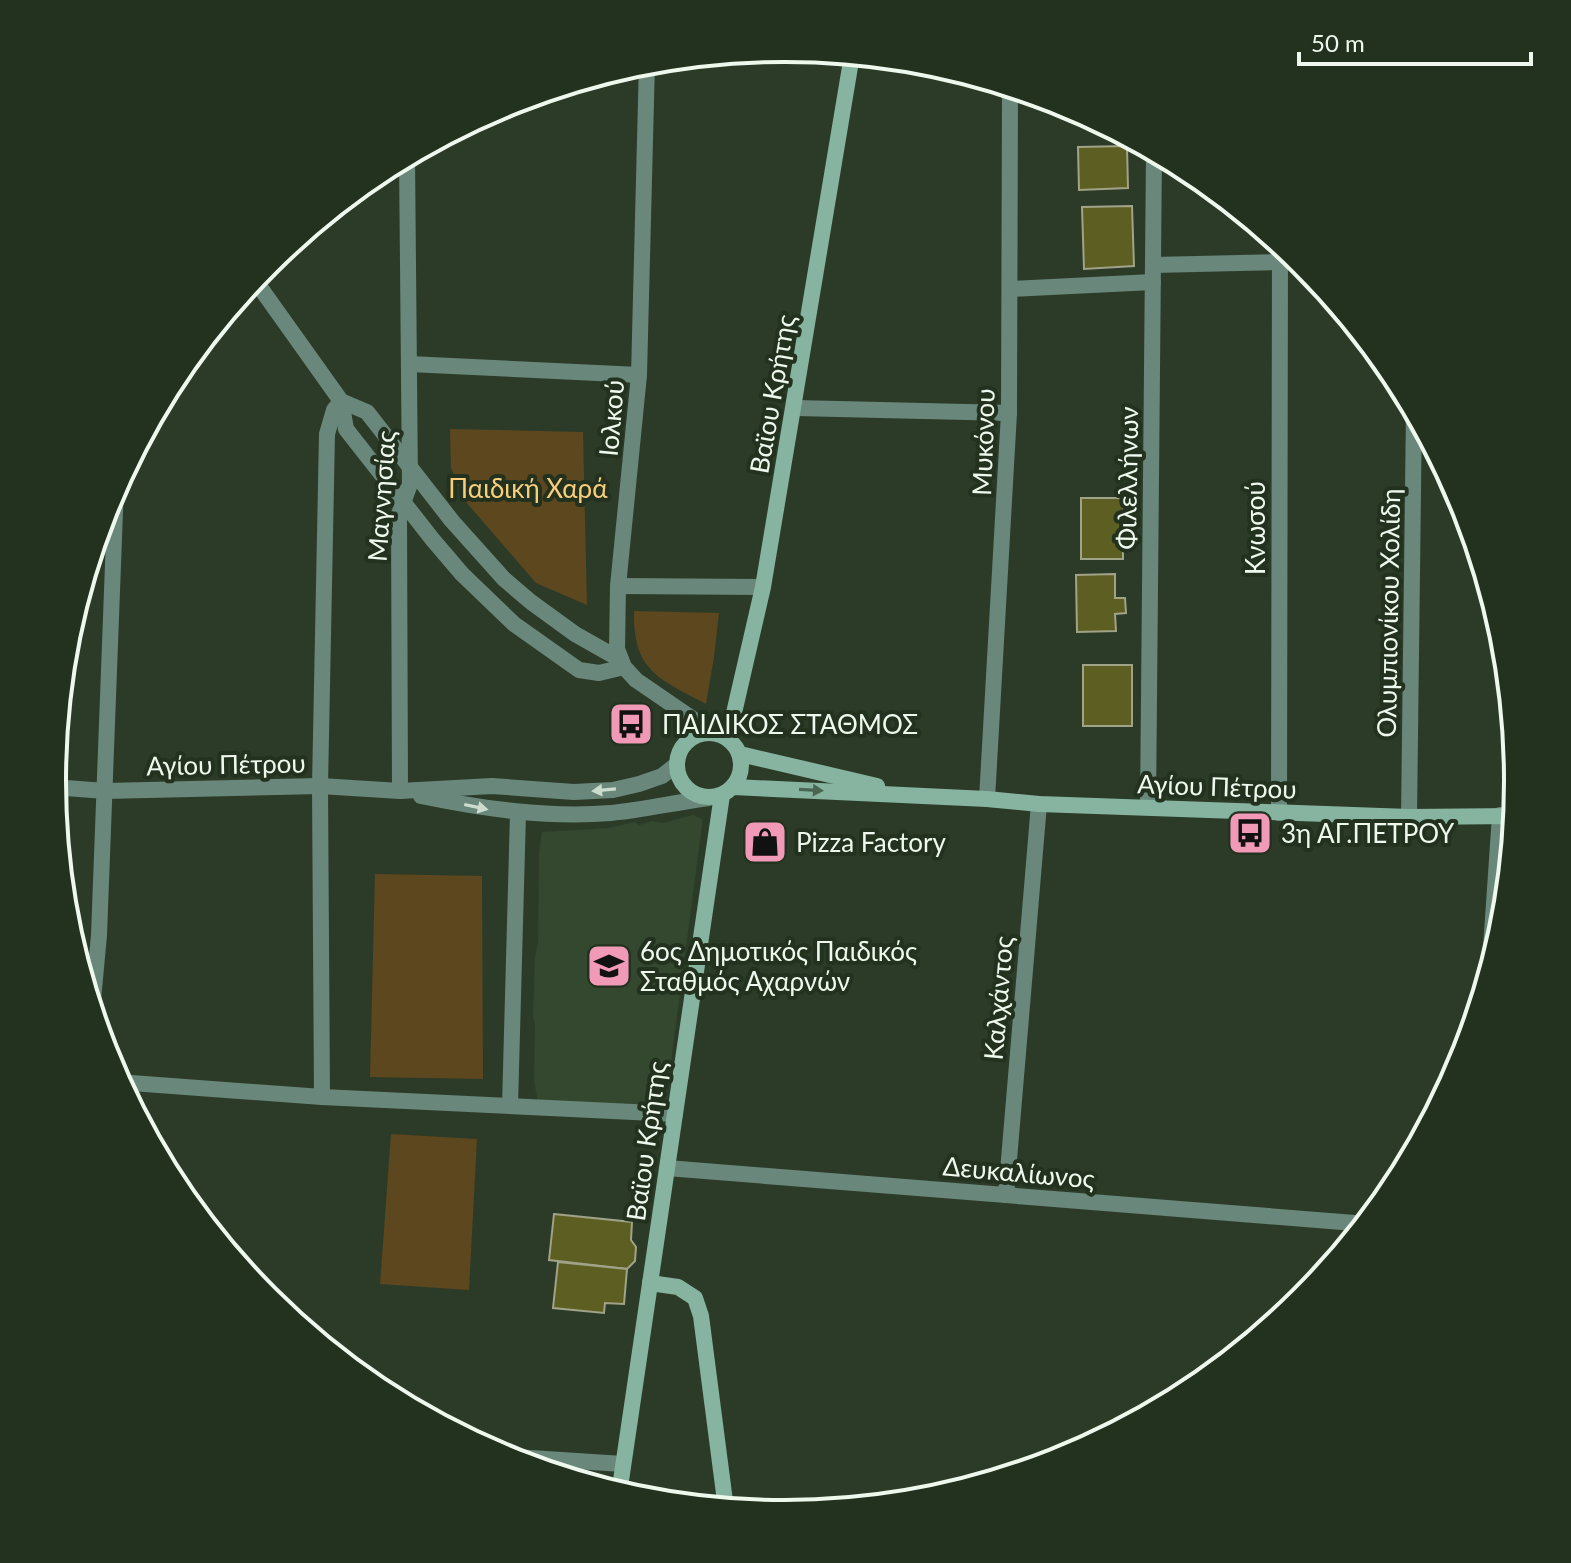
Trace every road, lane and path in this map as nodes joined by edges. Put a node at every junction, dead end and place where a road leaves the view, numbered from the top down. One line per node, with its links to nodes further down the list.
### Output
1 (850, 66): 13 (street, Βαϊου Κρήτης)
2 (647, 76): 11 (street, Ιολκού)
3 (1010, 98): 9 (street, Μυκόνου)
4 (1154, 164): 7 (street, Φιλελλήνων)
5 (407, 170): 10 (street, Μαγνησίας)
6 (1280, 262): 7 (street); 35 (street, Κνωσού)
7 (1153, 274): 9 (street); 33 (street, Φιλελλήνων)
8 (261, 289): 12 (street)
9 (1010, 289): 14 (street, Μυκόνου)
10 (409, 364): 11 (street); 16 (street, Μαγνησίας)
11 (639, 375): 19 (street, Ιολκού)
12 (341, 401): 16 (street); 17 (street); 25 (street)
13 (795, 408): 14 (street); 20 (street, Βαϊου Κρήτης)
14 (1009, 413): 31 (street, Μυκόνου)
15 (1414, 431): 37 (street, Ολυμπιονίκου Χολίδη)
16 (410, 469): 17 (street, Μαγνησίας); 21 (street)
17 (403, 502): 21 (street); 28 (street, Μαγνησίας)
18 (115, 522): 27 (street)
19 (618, 586): 20 (street); 21 (street, Ιολκού)
20 (763, 587): 22 (street, Βαϊου Κρήτης)
21 (623, 664): 22 (street)
22 (720, 736): 23 (street); 24 (street)
23 (740, 754): 29 (street); 30 (street, Αγίου Πέτρου)
24 (676, 765): 28 (street, Αγίου Πέτρου, one-way to 28); 29 (street)
25 (320, 786): 27 (street, Αγίου Πέτρου); 28 (street, Αγίου Πέτρου); 40 (street)
26 (66, 788): 27 (street, Αγίου Πέτρου)
27 (105, 791): 38 (street)
28 (400, 791): 34 (street, Αγίου Πέτρου, one-way to 34)
29 (722, 793): 30 (street, Αγίου Πέτρου, one-way to 30); 34 (street, Αγίου Πέτρου); 42 (street, Βαϊου Κρήτης)
30 (917, 795): 31 (street, Αγίου Πέτρου)
31 (987, 799): 32 (street, Αγίου Πέτρου)
32 (1039, 804): 33 (street, Αγίου Πέτρου); 44 (street, Καλχάντος)
33 (1148, 806): 35 (street, Αγίου Πέτρου)
34 (518, 813): 41 (street)
35 (1279, 813): 37 (street, Αγίου Πέτρου)
36 (1504, 815): 37 (street, Αγίου Πέτρου)
37 (1409, 817)
38 (95, 981)
39 (133, 1083): 40 (street)
40 (322, 1097): 41 (street)
41 (510, 1106): 42 (street)
42 (675, 1114): 43 (street, Βαϊου Κρήτης)
43 (667, 1168): 44 (street, Δευκαλίωνος); 46 (street, Βαϊου Κρήτης)
44 (1006, 1195): 45 (street, Δευκαλίωνος)
45 (1354, 1223)
46 (650, 1283): 48 (street, Βαϊου Κρήτης); 50 (street)
47 (543, 1459): 48 (street)
48 (623, 1464): 49 (street, Βαϊου Κρήτης)
49 (621, 1481)
50 (725, 1498)

